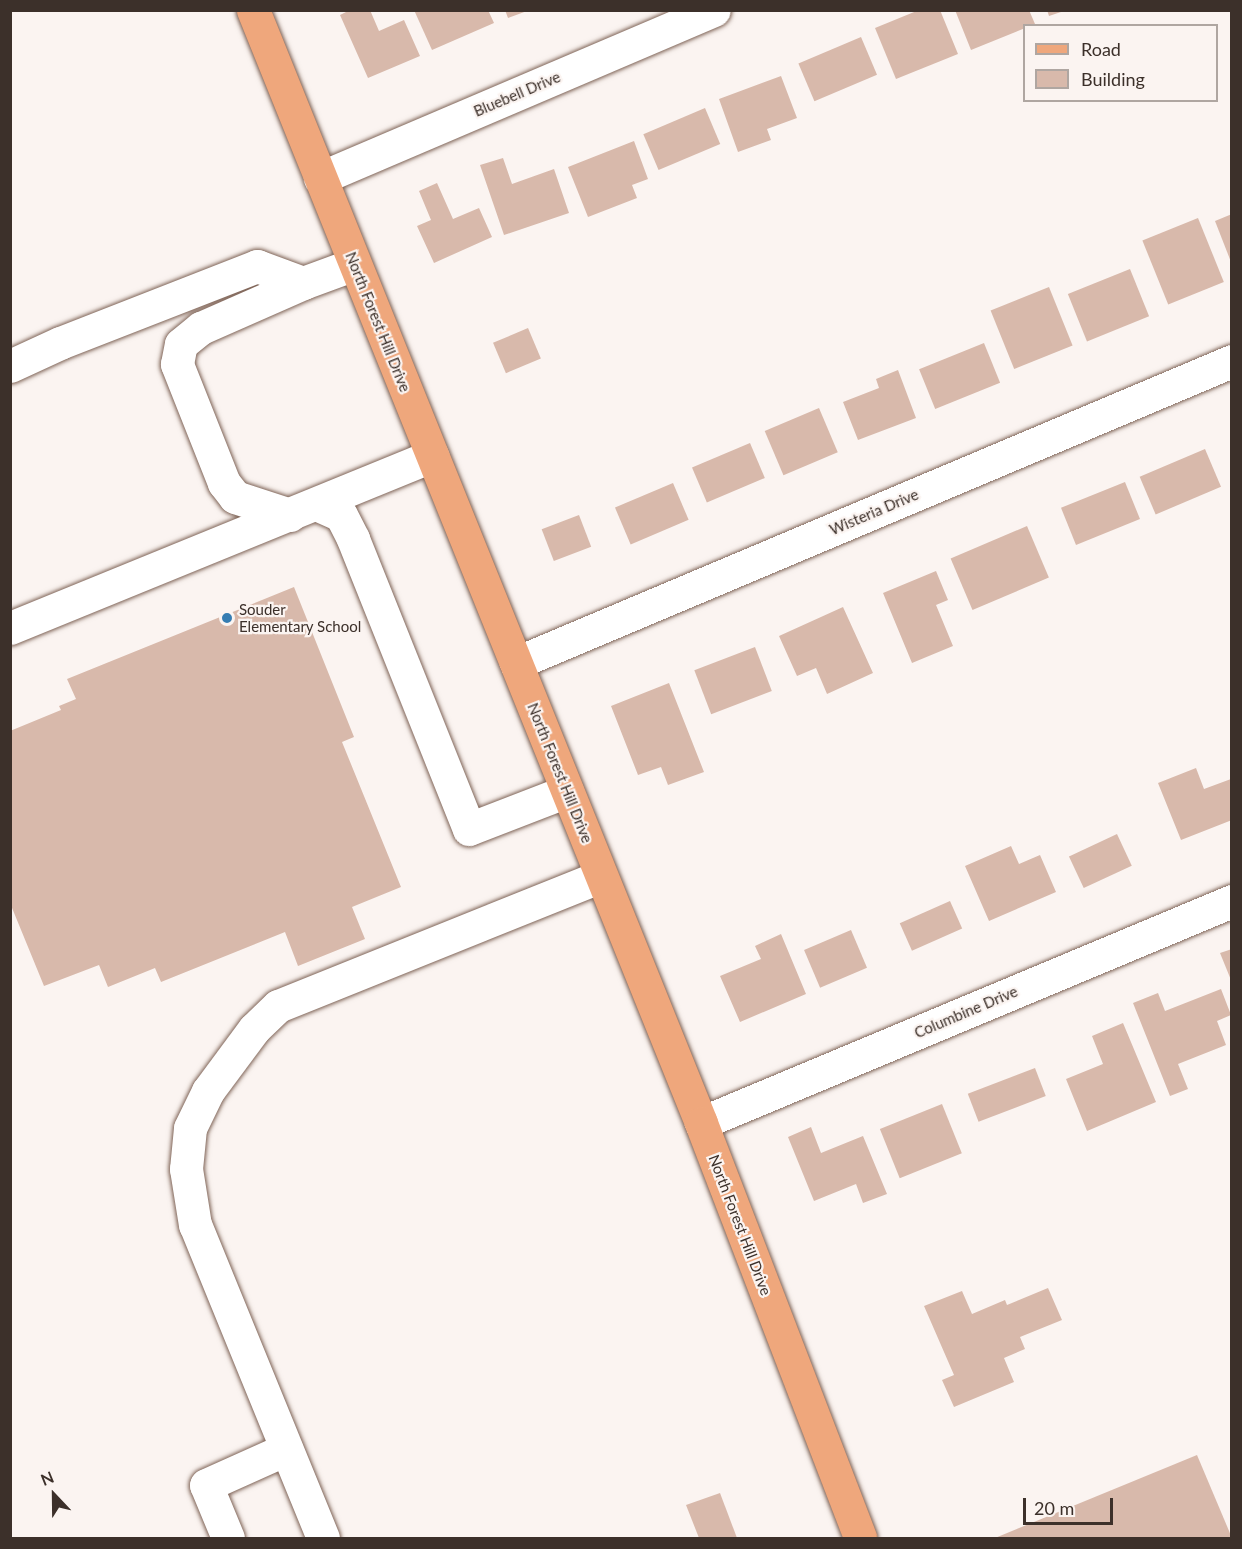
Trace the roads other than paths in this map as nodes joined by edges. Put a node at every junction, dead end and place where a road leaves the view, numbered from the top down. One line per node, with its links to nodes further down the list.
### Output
1 (253, 10): 3 (main road, North Forest Hill Drive)
2 (714, 10): 3 (street, Bluebell Drive)
3 (320, 178): 4 (main road, North Forest Hill Drive)
4 (355, 264): 5 (street); 8 (main road, North Forest Hill Drive)
5 (303, 283): 7 (street); 9 (street)
6 (1232, 361): 11 (street, Wisteria Drive)
7 (10, 366)
8 (432, 456): 9 (street); 11 (main road, North Forest Hill Drive)
9 (303, 509): 10 (street); 12 (street)
10 (10, 628)
11 (516, 663): 12 (main road, North Forest Hill Drive)
12 (567, 791): 13 (main road, North Forest Hill Drive)
13 (601, 876): 15 (main road, North Forest Hill Drive); 16 (street)
14 (1232, 901): 15 (street, Columbine Drive)
15 (700, 1123): 19 (main road, North Forest Hill Drive)
16 (286, 1449): 17 (street); 18 (street)
17 (228, 1539)
18 (323, 1539)
19 (860, 1539)

